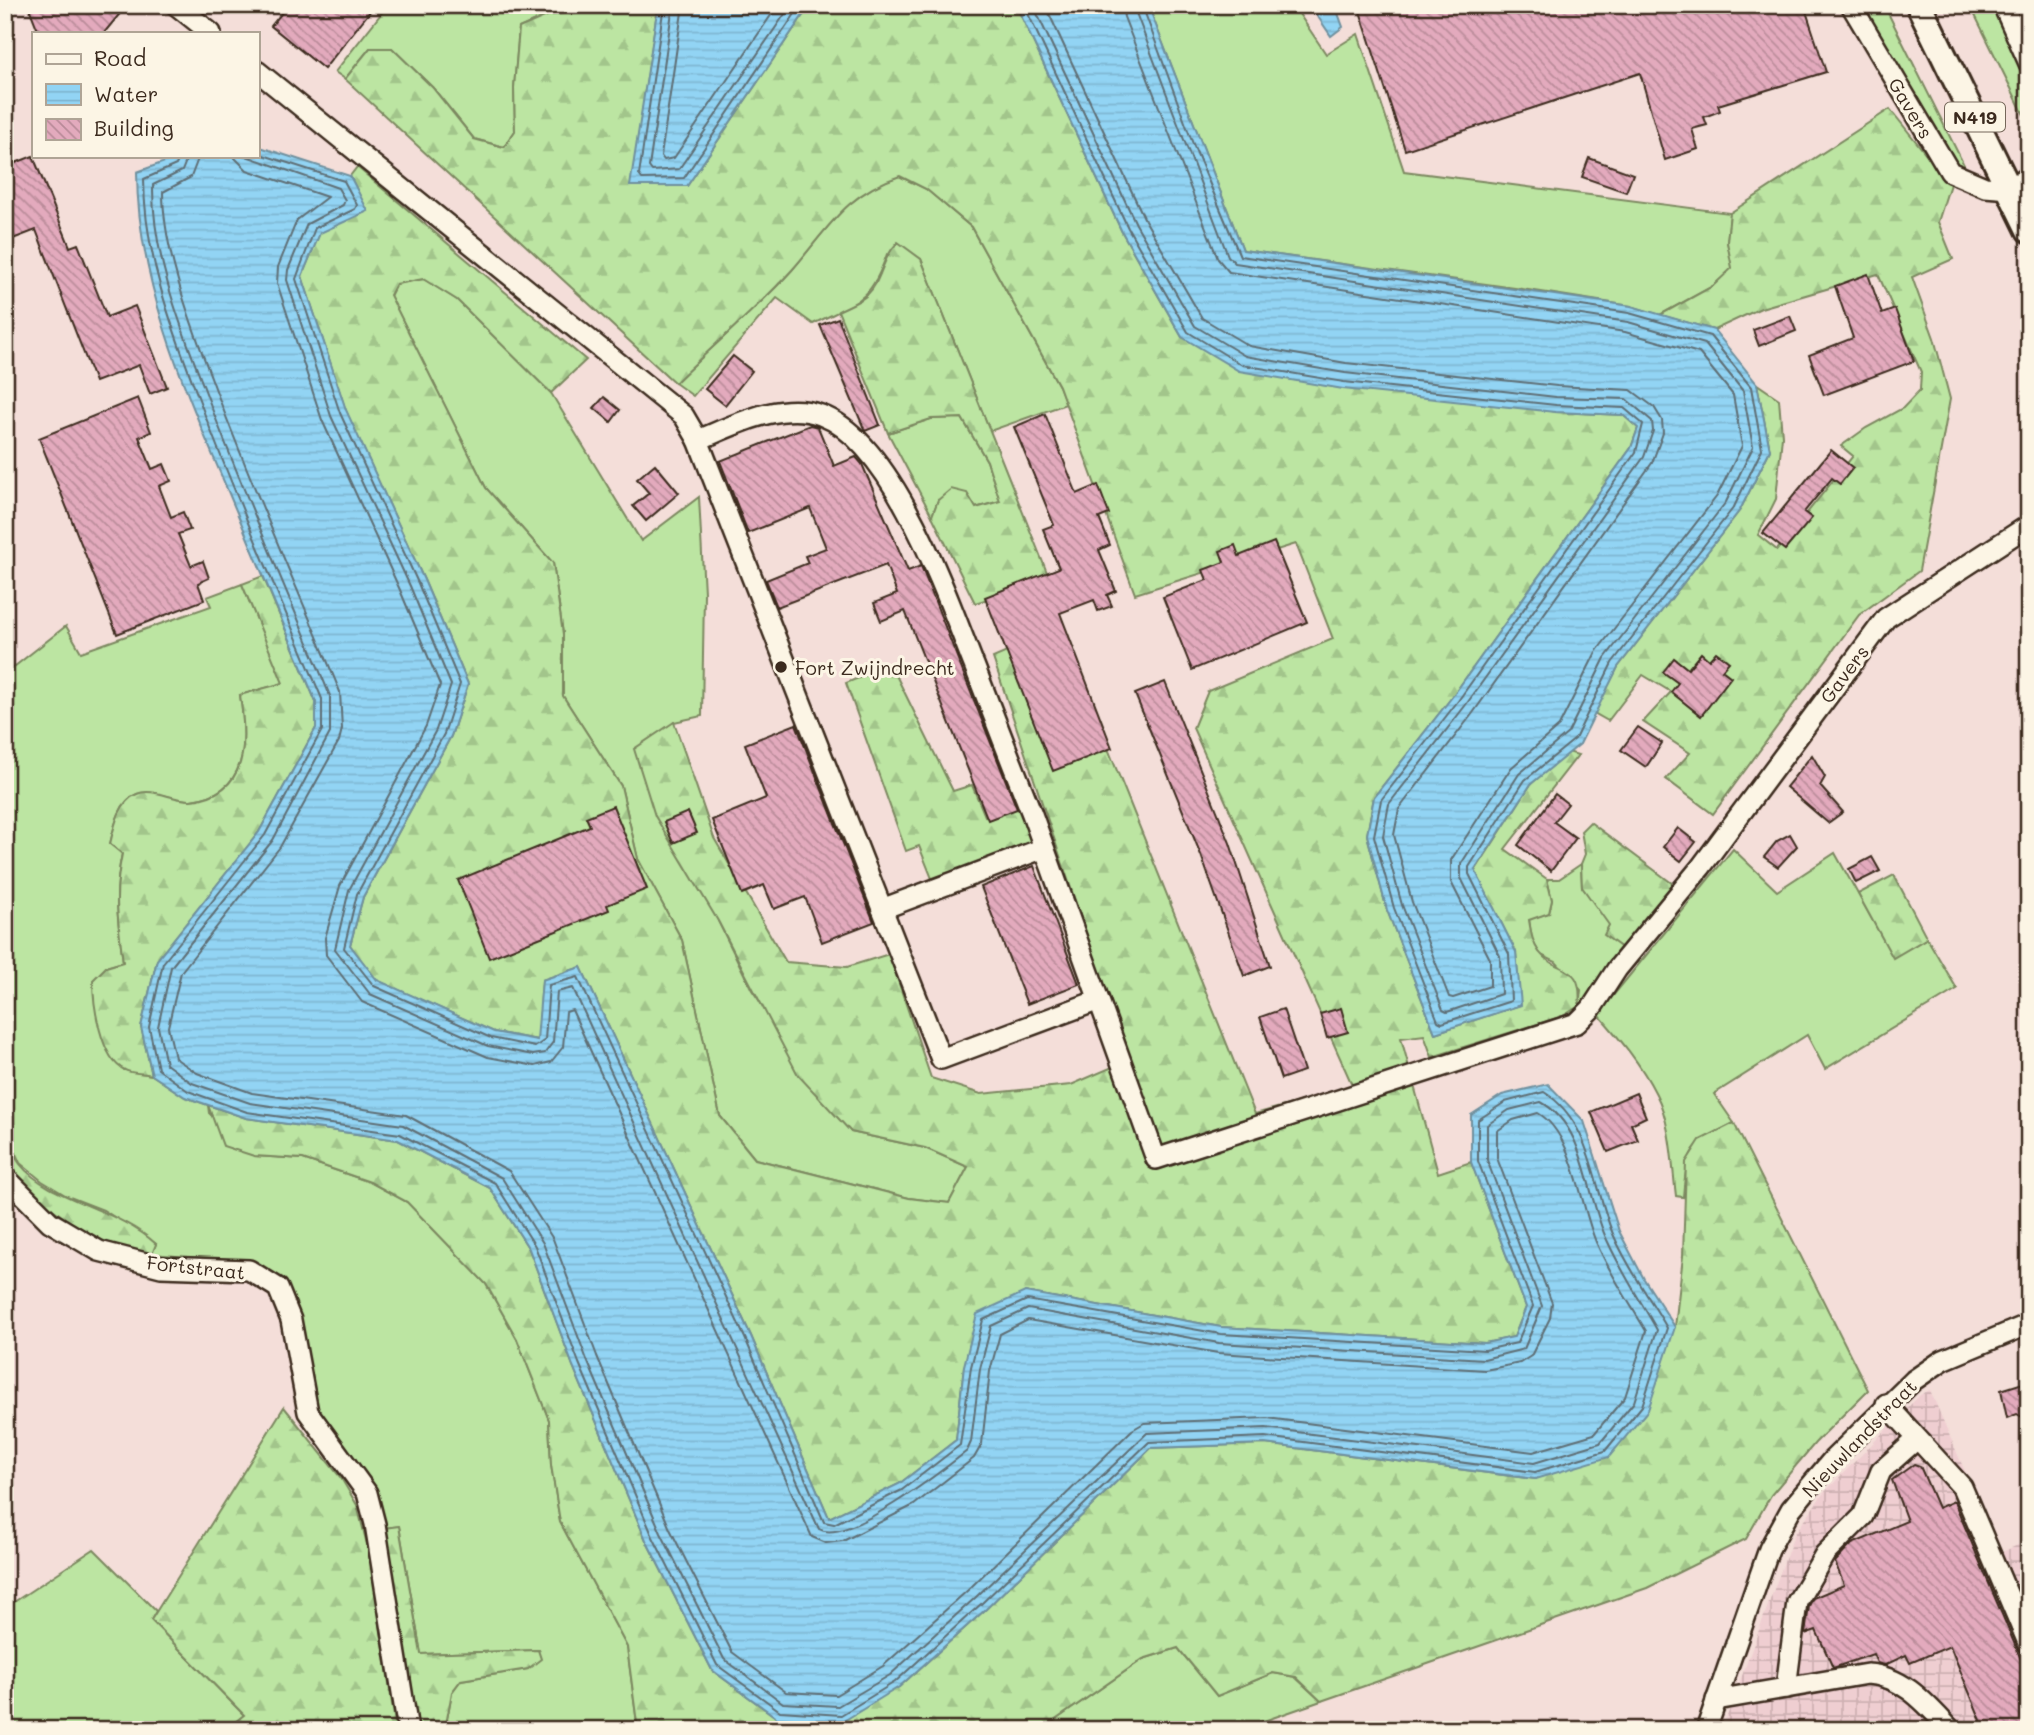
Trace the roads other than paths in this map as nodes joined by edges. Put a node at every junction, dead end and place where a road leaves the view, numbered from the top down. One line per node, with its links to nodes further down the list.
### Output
1 (176, 5): 5 (street)
2 (1851, 5): 8 (street, Gavers)
3 (1919, 5): 8 (main road, N419)
4 (2003, 5): 6 (street)
5 (210, 32)
6 (2029, 63)
7 (259, 73): 10 (street)
8 (2020, 182): 9 (main road, N419)
9 (2029, 230)
10 (698, 440): 12 (street); 13 (street)
11 (2029, 525): 14 (street, Gavers)
12 (1044, 848): 13 (street); 14 (street)
13 (882, 909): 14 (street)
14 (1099, 1000)
15 (5, 1177): 22 (street, Fortstraat)
16 (2029, 1324): 17 (street, Nieuwlandstraat)
17 (1886, 1404): 18 (street); 21 (street, Nieuwlandstraat)
18 (1917, 1439): 19 (street); 20 (street)
19 (2029, 1645)
20 (1786, 1688): 21 (street); 24 (street)
21 (1716, 1700): 23 (street, Nieuwlandstraat)
22 (408, 1730)
23 (1706, 1730)
24 (1951, 1730)

